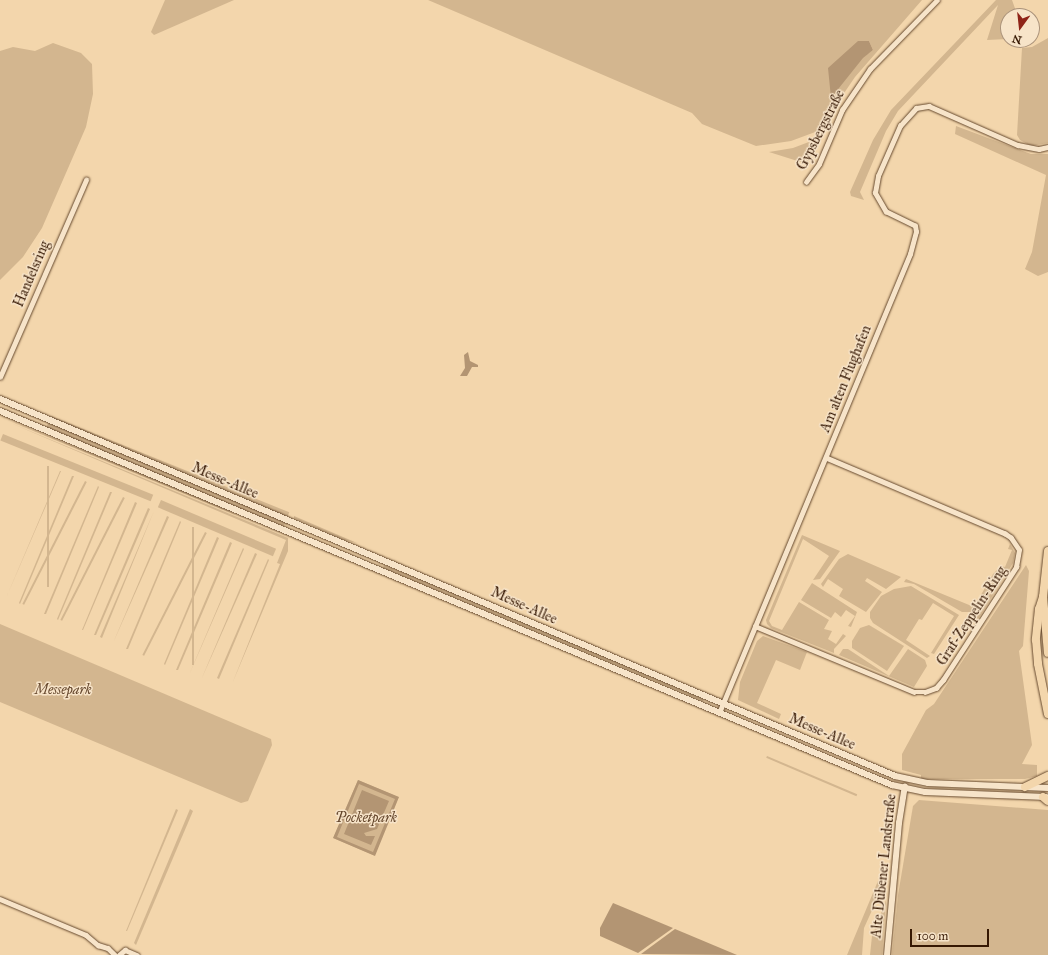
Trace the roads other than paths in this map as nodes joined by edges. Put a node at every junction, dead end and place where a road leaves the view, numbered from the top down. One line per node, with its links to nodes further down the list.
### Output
1 (937, 0): 4 (street, Gypsbergstraße)
2 (1048, 148): 8 (street, Am alten Flughafen)
3 (86, 180): 5 (street, Handelsring)
4 (806, 182)
5 (0, 377)
6 (0, 399): 13 (main road, Messe-Allee)
7 (0, 411): 14 (main road, Messe-Allee)
8 (826, 458): 11 (street, Am alten Flughafen); 11 (street, Graf-Zeppelin-Ring)
9 (1048, 551): 10 (highway)
10 (1043, 597): 12 (highway); 15 (highway)
11 (756, 626): 13 (street, Am alten Flughafen)
12 (1048, 653)
13 (723, 704): 14 (street, Am alten Flughafen); 17 (main road, Messe-Allee)
14 (719, 713): 20 (main road, Messe-Allee)
15 (1048, 714)
16 (1048, 776): 18 (highway)
17 (906, 780): 18 (main road, Messe-Allee); 20 (main road, Alte Dübener Landstraße)
18 (1025, 787): 19 (main road, Messe-Allee)
19 (1048, 788)
20 (904, 789): 21 (main road, Messe-Allee); 28 (main road, Alte Dübener Landstraße)
21 (1046, 798)
22 (0, 898): 23 (street)
23 (98, 945): 24 (street); 26 (street)
24 (96, 950)
25 (138, 953): 27 (street)
26 (115, 955)
27 (120, 955)
28 (887, 955)

